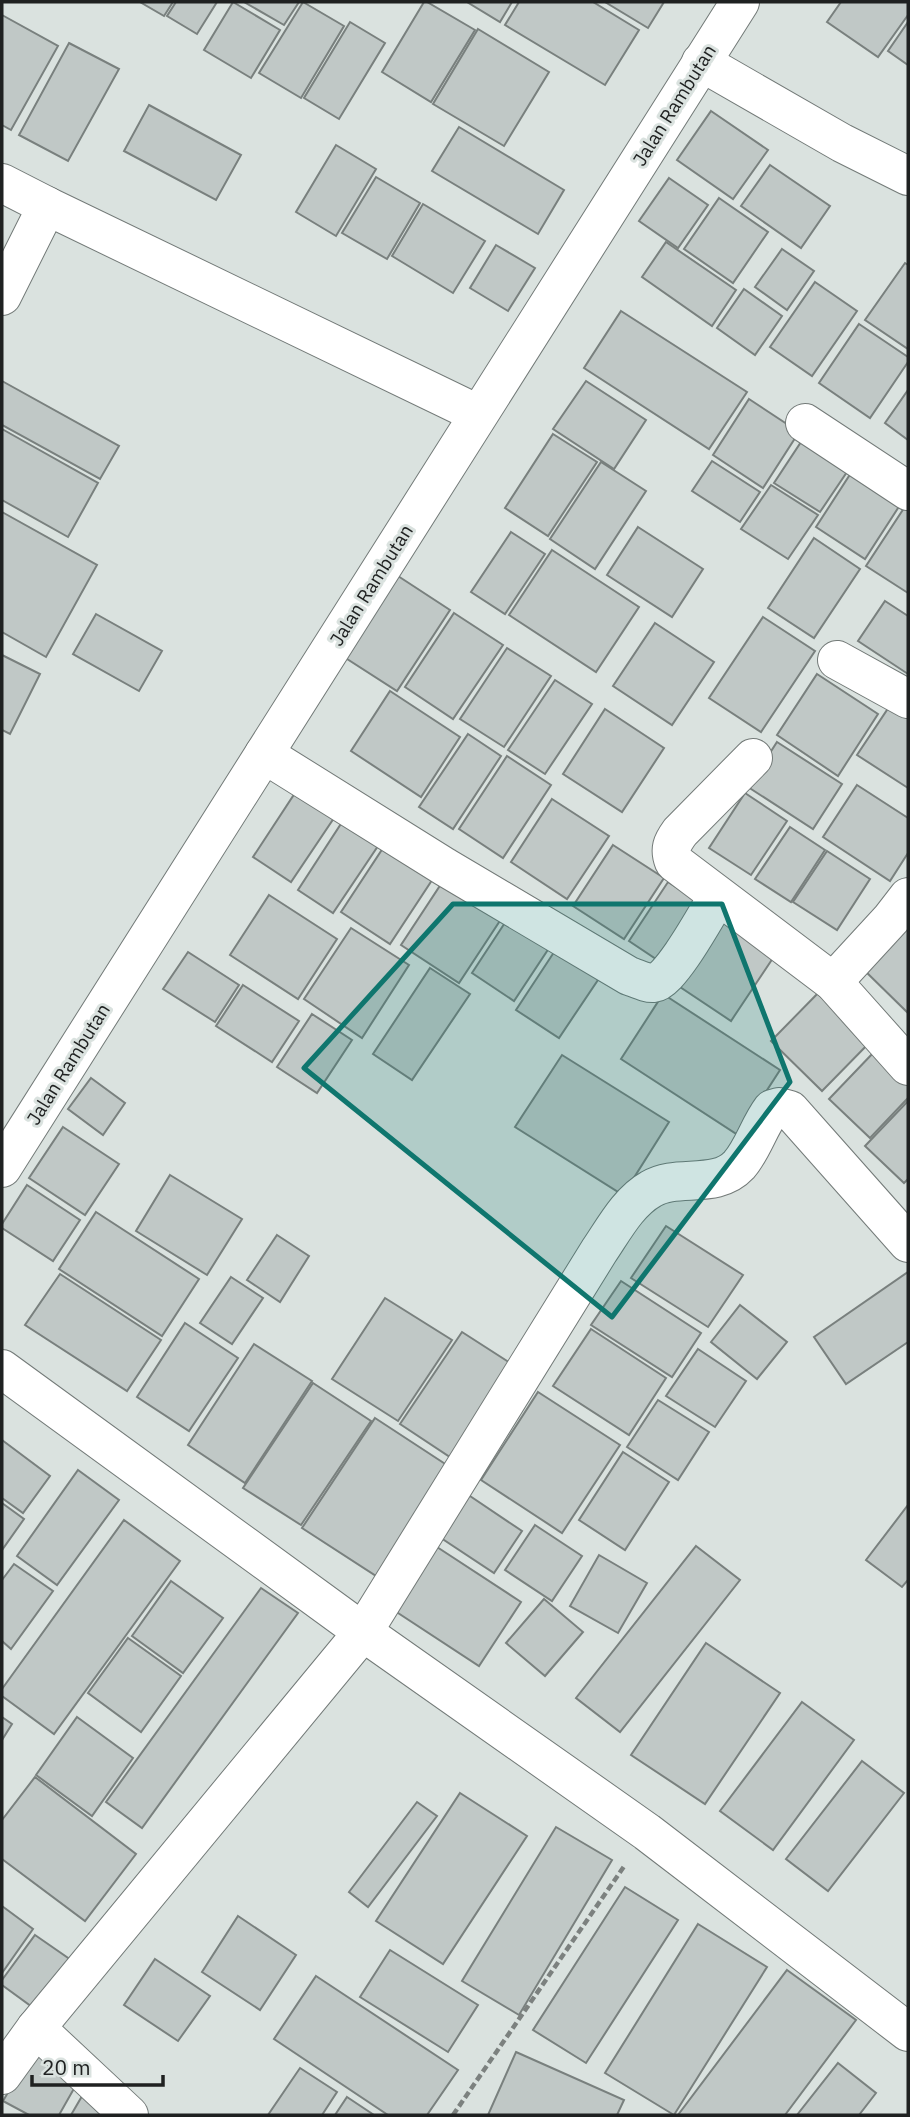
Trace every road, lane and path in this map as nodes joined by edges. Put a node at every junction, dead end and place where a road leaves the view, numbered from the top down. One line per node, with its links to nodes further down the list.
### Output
1 (740, 2): 2 (street, Jalan Rambutan)
2 (701, 62): 3 (street); 7 (street, Jalan Rambutan)
3 (908, 176)
4 (2, 183): 5 (street)
5 (47, 206): 6 (street); 7 (street)
6 (2, 296)
7 (478, 414): 12 (street, Jalan Rambutan)
8 (805, 423): 9 (street)
9 (908, 491)
10 (837, 660): 11 (street)
11 (908, 699)
12 (264, 754): 14 (street); 18 (street, Jalan Rambutan)
13 (753, 758): 14 (street)
14 (718, 896): 16 (street)
15 (908, 897): 16 (street)
16 (832, 982): 17 (street)
17 (908, 1066)
18 (2, 1168)
19 (908, 1243): 21 (street)
20 (2, 1369): 21 (street)
21 (363, 1632): 22 (street); 23 (street)
22 (648, 1832): 24 (street); 27 (path)
23 (36, 2028): 25 (street); 26 (street)
24 (908, 2032)
25 (2, 2075)
26 (129, 2115)
27 (453, 2115)

